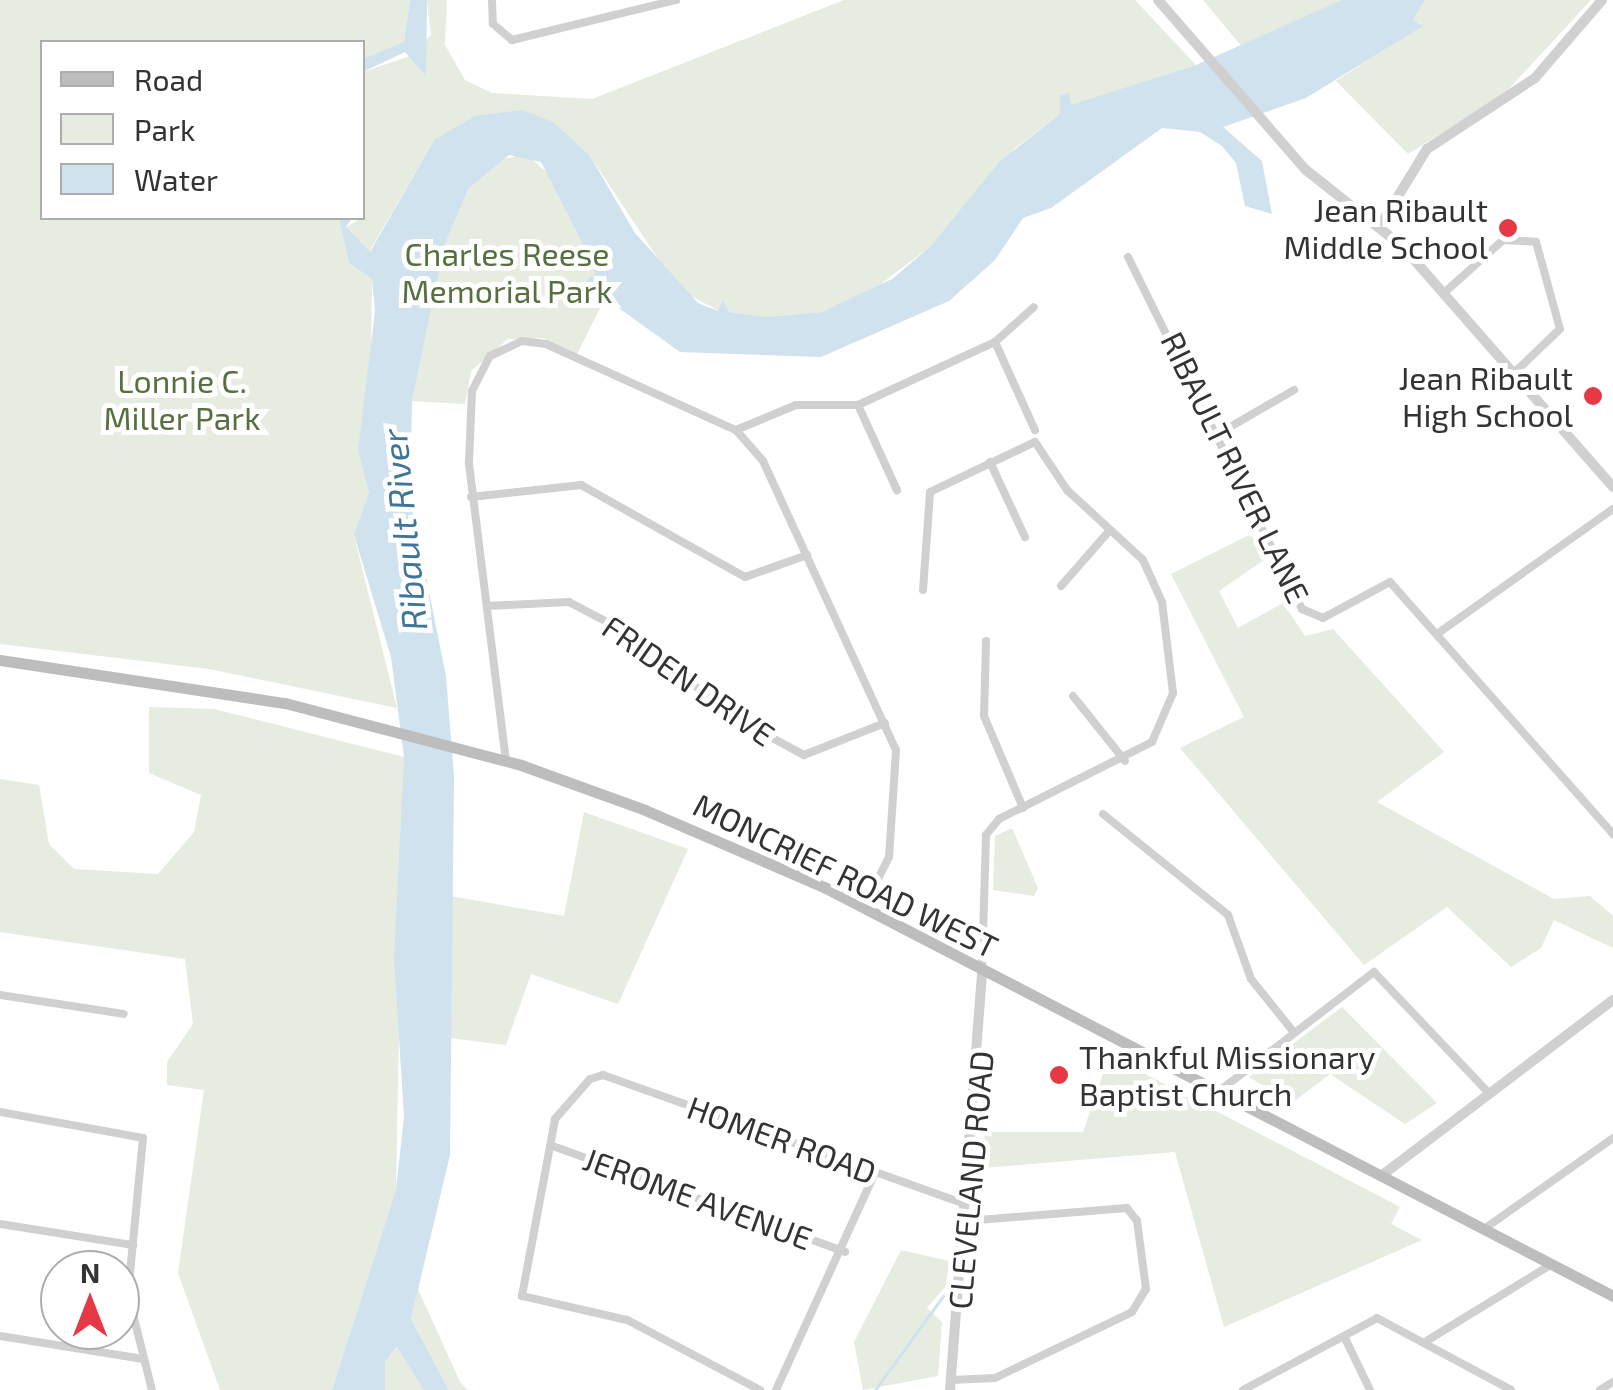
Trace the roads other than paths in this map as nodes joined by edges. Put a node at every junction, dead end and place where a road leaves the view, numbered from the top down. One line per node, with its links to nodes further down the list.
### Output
1 (492, 0): 2 (street)
2 (676, 0)
3 (1158, 0): 5 (street)
4 (1602, 0): 5 (street)
5 (1381, 224): 7 (street)
6 (1128, 257): 15 (street, RIBAULT RIVER LANE)
7 (1444, 293): 10 (street); 10 (street)
8 (1034, 307): 9 (street)
9 (995, 342): 12 (street); 14 (street)
10 (1514, 373): 17 (street)
11 (1294, 390): 15 (street)
12 (858, 406): 13 (street); 18 (street)
13 (736, 430): 19 (street); 23 (street)
14 (1035, 430)
15 (1218, 434): 27 (street, RIBAULT RIVER LANE)
16 (990, 462): 21 (street); 22 (street); 25 (street)
17 (1613, 487)
18 (897, 490)
19 (471, 497): 23 (street); 26 (street)
20 (1613, 509): 27 (street)
21 (1110, 530): 24 (street); 33 (street)
22 (1025, 536)
23 (807, 555): 31 (street)
24 (1061, 586)
25 (923, 590)
26 (487, 606): 31 (street, FRIDEN DRIVE); 32 (street)
27 (1438, 634): 36 (street, RIBAULT RIVER LANE)
28 (986, 641): 34 (street)
29 (0, 660): 32 (main road, MONCRIEF ROAD WEST)
30 (1073, 696): 33 (street)
31 (885, 722): 37 (street)
32 (506, 761): 37 (main road, MONCRIEF ROAD WEST)
33 (1125, 761): 34 (street)
34 (1023, 808): 38 (street)
35 (1103, 814): 42 (street)
36 (1613, 834)
37 (864, 907): 38 (main road, MONCRIEF ROAD WEST)
38 (982, 970): 44 (main road, MONCRIEF ROAD WEST); 50 (street, CLEVELAND ROAD)
39 (0, 995): 41 (street)
40 (1613, 1000): 43 (street)
41 (124, 1014)
42 (1292, 1030): 43 (street); 44 (street)
43 (1487, 1091): 49 (street)
44 (1218, 1092): 49 (main road, MONCRIEF ROAD WEST)
45 (0, 1112): 54 (street)
46 (1613, 1138): 53 (street)
47 (550, 1145): 48 (street, HOMER ROAD); 55 (street, JEROME AVENUE); 66 (street)
48 (875, 1173): 50 (street, HOMER ROAD); 55 (street)
49 (1381, 1176): 53 (main road, MONCRIEF ROAD WEST)
50 (967, 1204): 51 (street, CLEVELAND ROAD)
51 (966, 1222): 64 (street, CLEVELAND ROAD); 64 (street)
52 (0, 1224): 54 (street)
53 (1484, 1229): 56 (main road, MONCRIEF ROAD WEST)
54 (133, 1245): 61 (street)
55 (845, 1252): 67 (street)
56 (1552, 1264): 57 (main road, MONCRIEF ROAD WEST); 60 (street)
57 (1613, 1296)
58 (0, 1336): 61 (street)
59 (1344, 1336): 60 (street); 62 (street); 70 (street)
60 (1428, 1340): 71 (street)
61 (143, 1358): 65 (street)
62 (1262, 1380): 68 (street); 69 (street)
63 (1613, 1382): 72 (street)
64 (951, 1385)
65 (152, 1390)
66 (760, 1390)
67 (776, 1390)
68 (1243, 1390)
69 (1266, 1390)
70 (1370, 1390)
71 (1511, 1390)
72 (1600, 1390)

